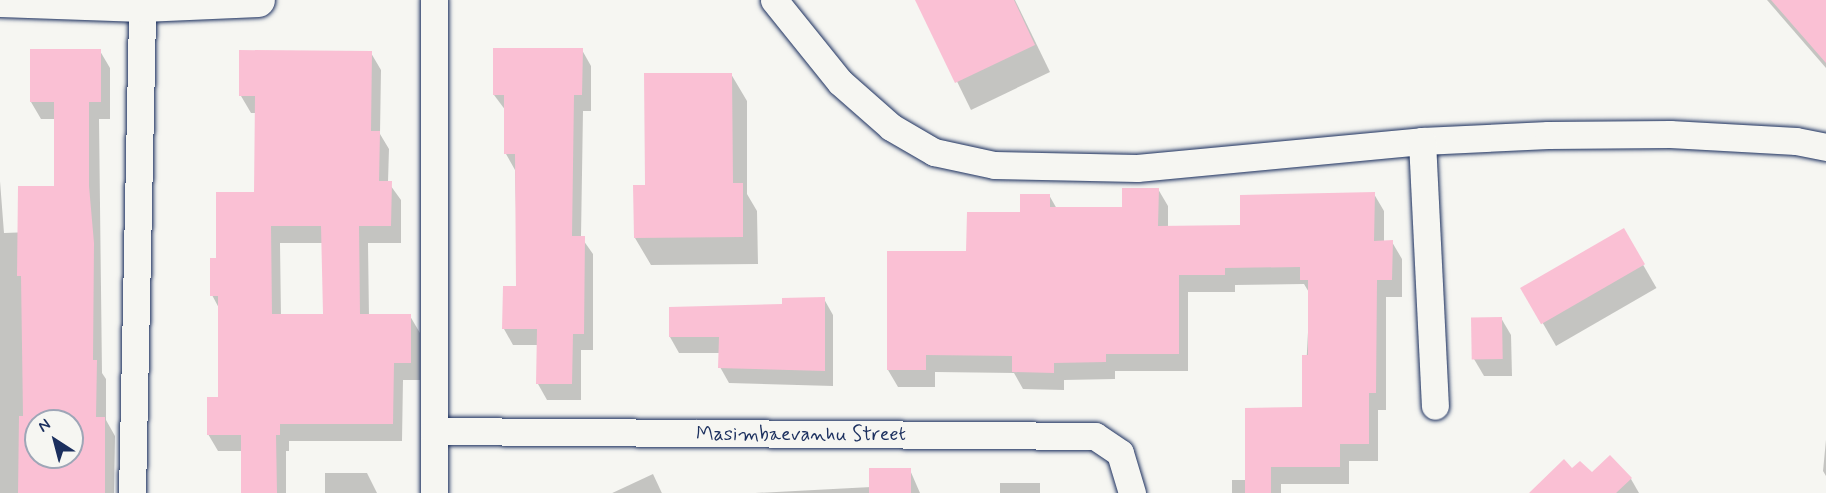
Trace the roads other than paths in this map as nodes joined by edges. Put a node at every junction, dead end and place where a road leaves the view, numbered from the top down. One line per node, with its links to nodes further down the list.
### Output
1 (0, 0): 5 (street)
2 (258, 0): 5 (street)
3 (434, 0): 9 (street)
4 (774, 0): 6 (street)
5 (142, 5): 10 (street)
6 (1422, 141): 7 (street); 8 (street)
7 (1826, 147)
8 (1435, 406)
9 (434, 431): 11 (street); 12 (street, Masimbaevanhu Street)
10 (132, 493)
11 (434, 493)
12 (1132, 493)

